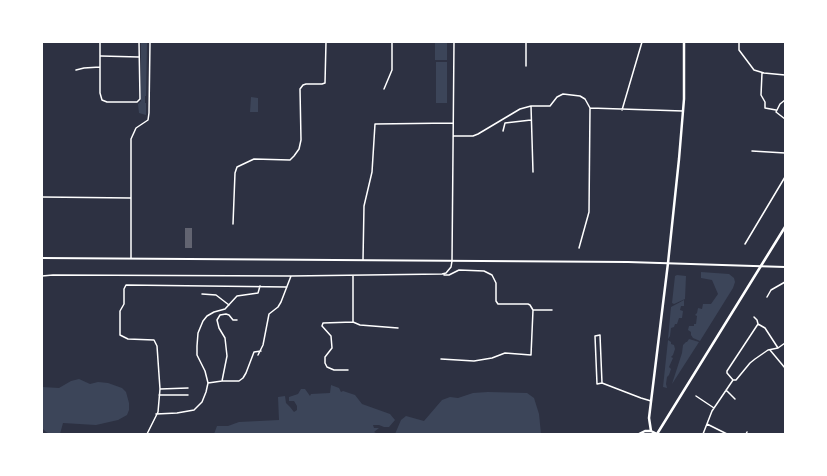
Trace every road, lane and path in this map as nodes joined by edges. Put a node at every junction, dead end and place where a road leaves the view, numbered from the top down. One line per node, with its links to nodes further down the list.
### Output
1 (100, 42): 11 (street)
2 (139, 42): 12 (street)
3 (150, 42): 35 (street)
4 (326, 42): 36 (street)
5 (392, 42): 18 (street)
6 (454, 42): 27 (street)
7 (526, 42): 13 (street)
8 (642, 42): 22 (street)
9 (684, 42): 24 (main road)
10 (739, 42): 16 (street)
11 (100, 56): 12 (street); 14 (street)
12 (139, 57): 14 (street)
13 (526, 66)
14 (100, 67): 15 (street)
15 (76, 70)
16 (762, 73): 17 (street); 23 (street)
17 (785, 74)
18 (384, 89)
19 (785, 100): 23 (street)
20 (531, 106): 21 (street); 26 (street); 29 (street)
21 (590, 108): 22 (street); 39 (street)
22 (622, 110): 24 (street)
23 (776, 110): 25 (street)
24 (683, 111): 44 (main road)
25 (785, 119)
26 (531, 120): 28 (street); 32 (street)
27 (453, 123): 29 (street); 42 (street)
28 (503, 131)
29 (453, 136): 43 (street)
30 (752, 152): 31 (street)
31 (785, 153)
32 (533, 172)
33 (785, 177): 38 (street)
34 (42, 197): 35 (street)
35 (131, 198): 41 (street)
36 (234, 224)
37 (785, 227): 45 (main road)
38 (745, 244)
39 (579, 248)
40 (42, 259): 41 (main road)
41 (131, 259): 42 (main road)
42 (363, 260): 43 (main road)
43 (452, 261): 44 (main road); 47 (street)
44 (668, 263): 45 (main road); 83 (main road)
45 (760, 267): 46 (main road); 90 (main road)
46 (785, 267)
47 (442, 274): 50 (street); 57 (street)
48 (42, 276): 49 (street)
49 (291, 276): 50 (street); 53 (street)
50 (353, 276): 61 (street)
51 (785, 282): 55 (street)
52 (260, 286): 53 (street); 56 (street); 77 (street)
53 (287, 287): 67 (street)
54 (202, 294): 56 (street)
55 (767, 298)
56 (229, 305): 74 (street)
57 (533, 310): 58 (street); 69 (street)
58 (552, 310)
59 (754, 317): 62 (street)
60 (237, 320): 73 (street)
61 (353, 322): 63 (street); 71 (street)
62 (758, 324): 65 (street); 72 (street)
63 (398, 328)
64 (785, 343): 65 (street)
65 (778, 348): 66 (street)
66 (770, 350): 70 (street); 72 (street)
67 (260, 351): 68 (street); 73 (street)
68 (258, 355)
69 (441, 359)
70 (785, 368)
71 (348, 370)
72 (733, 380): 78 (street)
73 (222, 381): 74 (street)
74 (208, 383): 85 (street)
75 (602, 383): 75 (street); 83 (street)
76 (188, 388): 77 (street)
77 (160, 389): 79 (street)
78 (726, 390): 82 (street); 84 (street)
79 (159, 395): 80 (street); 85 (street)
80 (188, 395)
81 (696, 396): 84 (street)
82 (735, 399)
83 (651, 401): 87 (main road)
84 (714, 408): 86 (street)
85 (156, 414): 88 (street)
86 (707, 424): 91 (street); 92 (street)
87 (651, 431): 89 (main road); 90 (main road)
88 (147, 434)
89 (639, 434)
90 (657, 434)
91 (703, 434)
92 (727, 434)

